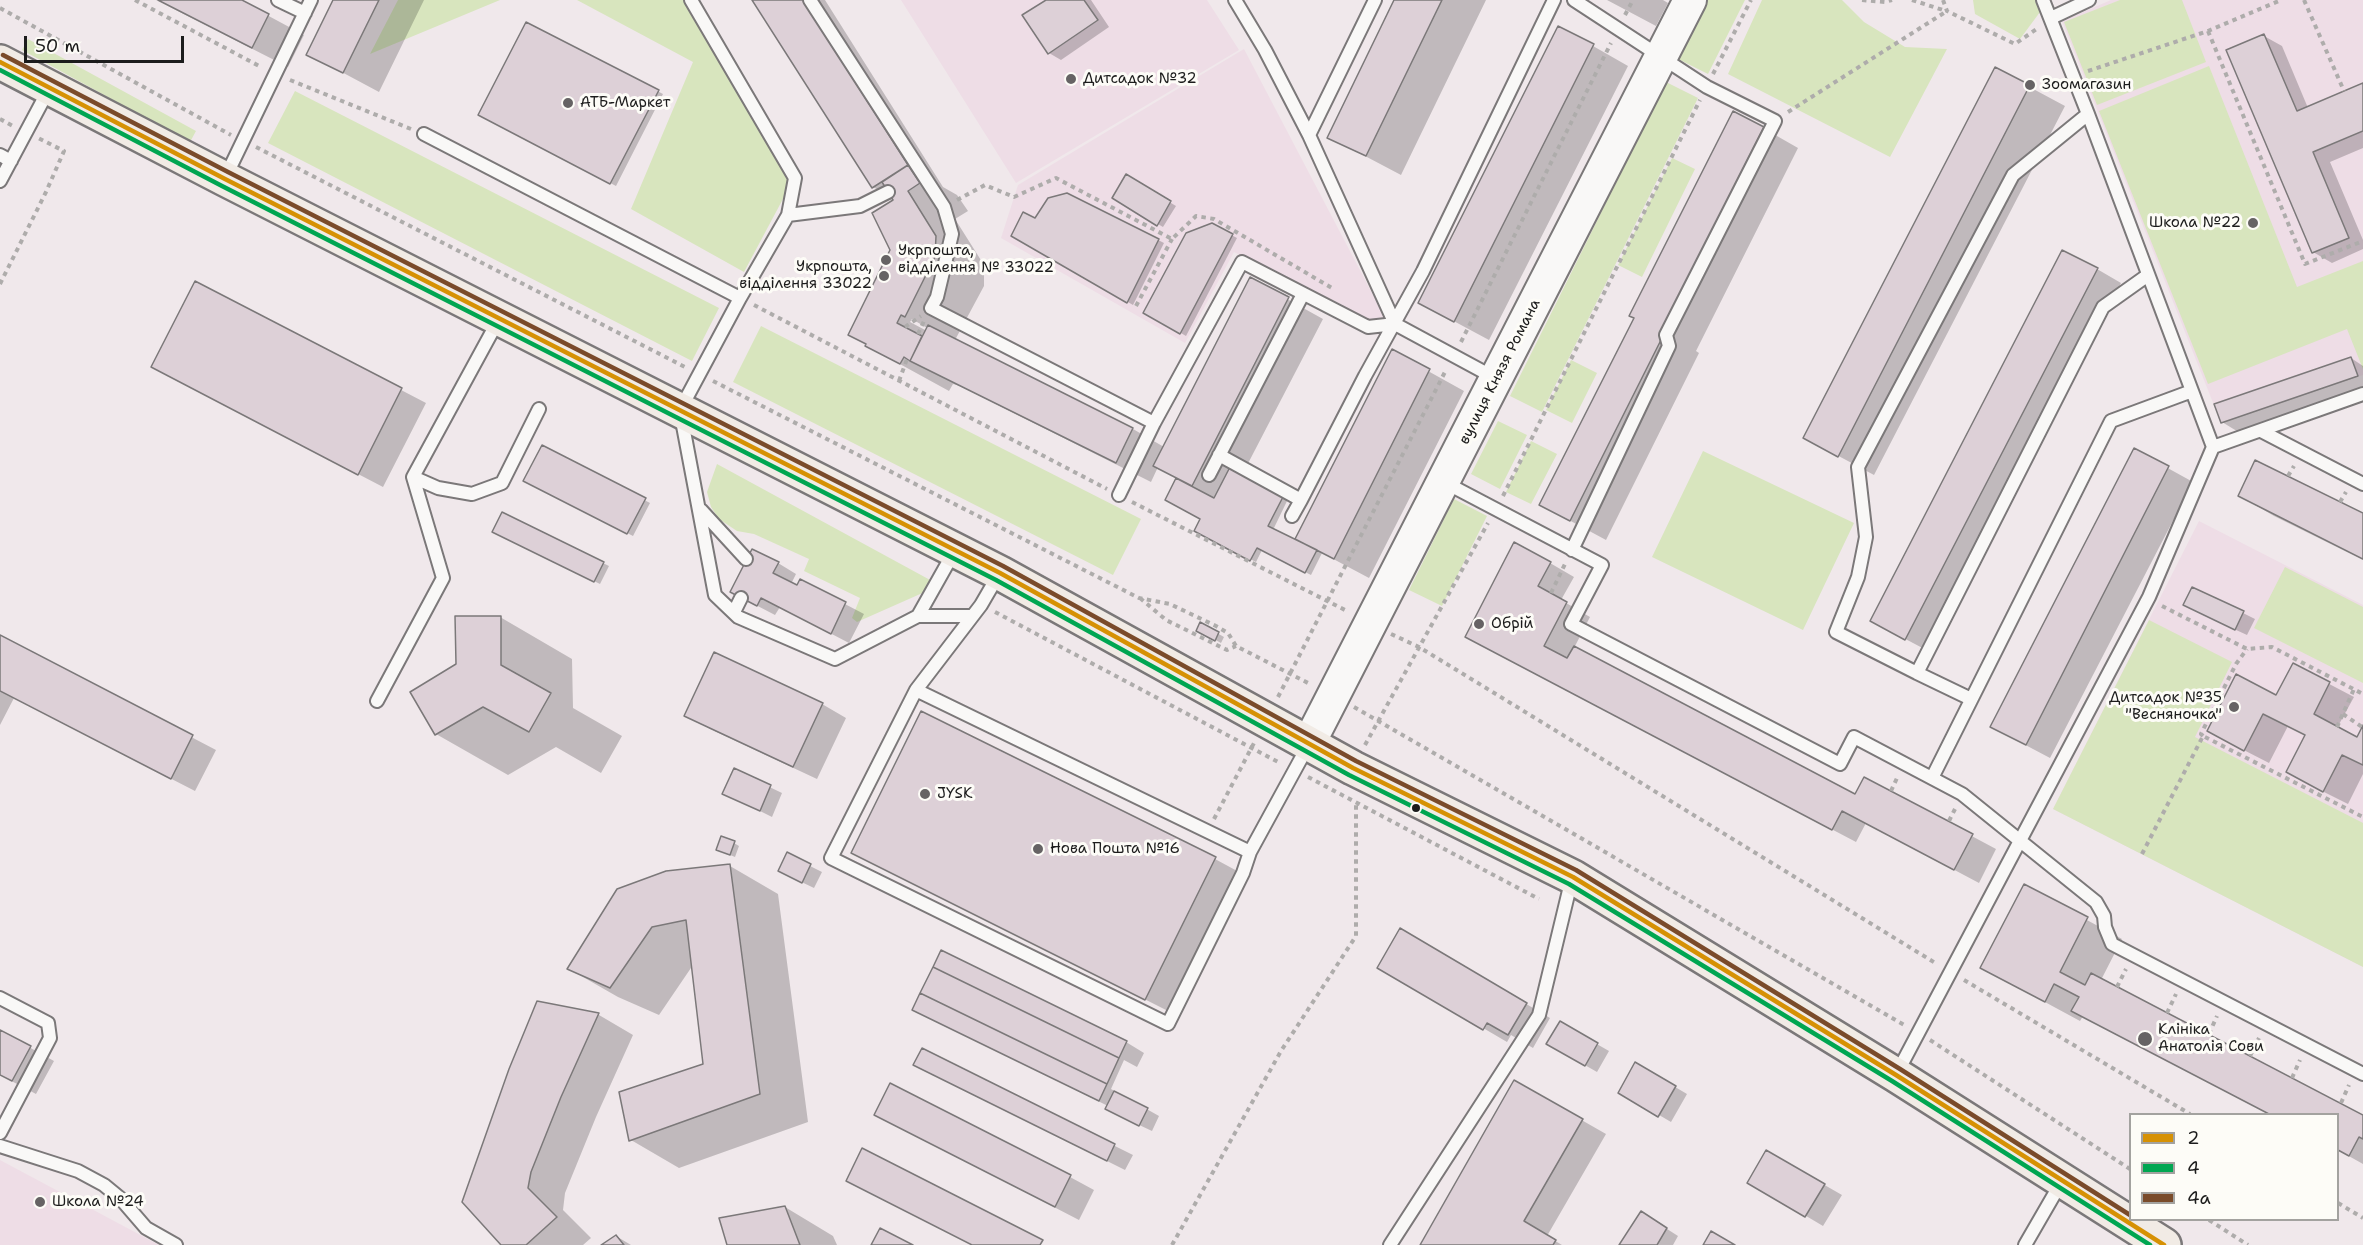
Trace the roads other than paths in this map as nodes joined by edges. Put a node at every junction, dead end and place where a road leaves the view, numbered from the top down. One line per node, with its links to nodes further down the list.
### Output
1 (278, 0): 12 (lane)
2 (311, 0): 12 (lane)
3 (691, 0): 24 (lane)
4 (810, 0): 35 (lane)
5 (1235, 0): 19 (lane)
6 (1375, 0): 19 (lane)
7 (1554, 0): 29 (lane)
8 (1574, 0): 14 (lane)
9 (1690, 0): 14 (street, вулиця Князя Романа)
10 (2043, 0): 13 (lane)
11 (2089, 0): 13 (lane)
12 (304, 13): 21 (lane)
13 (2050, 18): 17 (lane)
14 (1661, 56): 30 (street, вулиця Князя Романа); 48 (lane)
15 (0, 62): 16 (main road)
16 (50, 88): 20 (lane); 21 (main road)
17 (2088, 114): 25 (lane); 55 (lane)
18 (424, 134): 27 (lane)
19 (1309, 135): 29 (lane)
20 (5, 158): 22 (lane)
21 (225, 179): 28 (main road)
22 (0, 181)
23 (888, 192): 24 (lane)
24 (788, 215): 27 (lane)
25 (2148, 275): 31 (lane); 55 (lane)
26 (1303, 294): 29 (lane); 35 (lane); 38 (lane)
27 (740, 298): 34 (lane)
28 (500, 318): 34 (main road); 40 (lane)
29 (1395, 324): 30 (lane); 44 (lane)
30 (1496, 379): 41 (street, вулиця Князя Романа)
31 (2192, 391): 37 (lane); 57 (lane)
32 (2363, 394): 36 (lane)
33 (539, 410): 40 (lane)
34 (680, 410): 45 (lane); 47 (main road)
35 (1154, 423): 43 (lane)
36 (2261, 431): 37 (lane); 42 (lane)
37 (2213, 447): 61 (lane)
38 (1219, 455): 39 (lane); 44 (lane)
39 (1209, 475)
40 (413, 477): 58 (lane)
41 (1443, 482): 48 (lane); 59 (street, вулиця Князя Романа)
42 (2363, 484)
43 (1119, 495)
44 (1301, 500): 46 (lane)
45 (700, 510): 49 (lane); 52 (lane)
46 (1292, 516)
47 (956, 550): 50 (main road); 53 (lane)
48 (1572, 550): 60 (lane)
49 (746, 559)
50 (1000, 573): 54 (lane); 59 (main road)
51 (741, 598): 52 (lane)
52 (734, 612): 53 (lane)
53 (918, 616): 54 (lane)
54 (972, 616): 56 (lane)
55 (1917, 673): 57 (lane)
56 (916, 690): 62 (lane); 62 (lane)
57 (1971, 699): 60 (lane)
58 (377, 701)
59 (1301, 757): 62 (lane); 63 (main road)
60 (1932, 778): 61 (lane)
61 (2021, 842): 65 (lane); 66 (lane)
62 (1250, 852)
63 (1573, 877): 65 (main road); 71 (lane)
64 (0, 998): 67 (lane)
65 (1896, 1074): 69 (main road)
66 (2363, 1074)
67 (0, 1132)
68 (0, 1146): 70 (lane)
69 (2063, 1180): 72 (lane); 73 (main road)
70 (176, 1245)
71 (1390, 1245)
72 (2025, 1245)
73 (2164, 1245)

